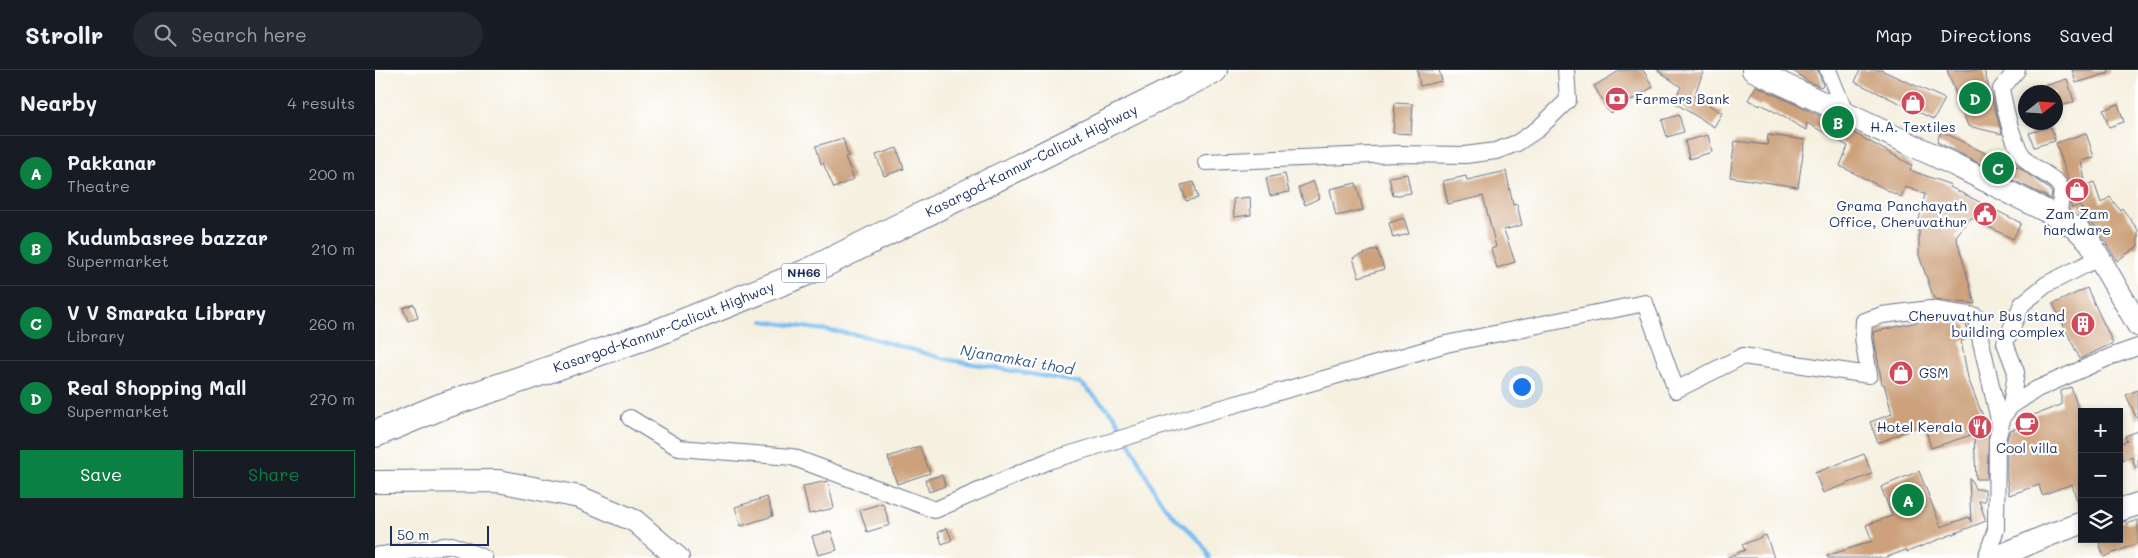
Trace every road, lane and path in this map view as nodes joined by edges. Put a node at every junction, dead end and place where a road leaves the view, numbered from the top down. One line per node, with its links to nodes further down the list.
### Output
1 (1214, 70): 15 (highway, Kasargod-Kannur-Calicut Highway / NH66)
2 (1566, 70): 7 (street)
3 (1753, 70): 6 (main road)
4 (1828, 70): 6 (street)
5 (2017, 70): 8 (street)
6 (1846, 115): 8 (main road)
7 (1206, 162)
8 (2058, 217): 9 (main road)
9 (2099, 258): 10 (main road); 12 (street)
10 (2138, 325)
11 (2138, 348): 12 (street)
12 (2011, 406): 14 (street)
13 (630, 418): 14 (street)
14 (2000, 424): 21 (street)
15 (375, 434)
16 (375, 482): 23 (main road)
17 (2138, 504): 18 (main road)
18 (2123, 509)
19 (2078, 524): 21 (main road)
20 (375, 556): 22 (street)
21 (1999, 557)
22 (484, 558)
23 (678, 558)

